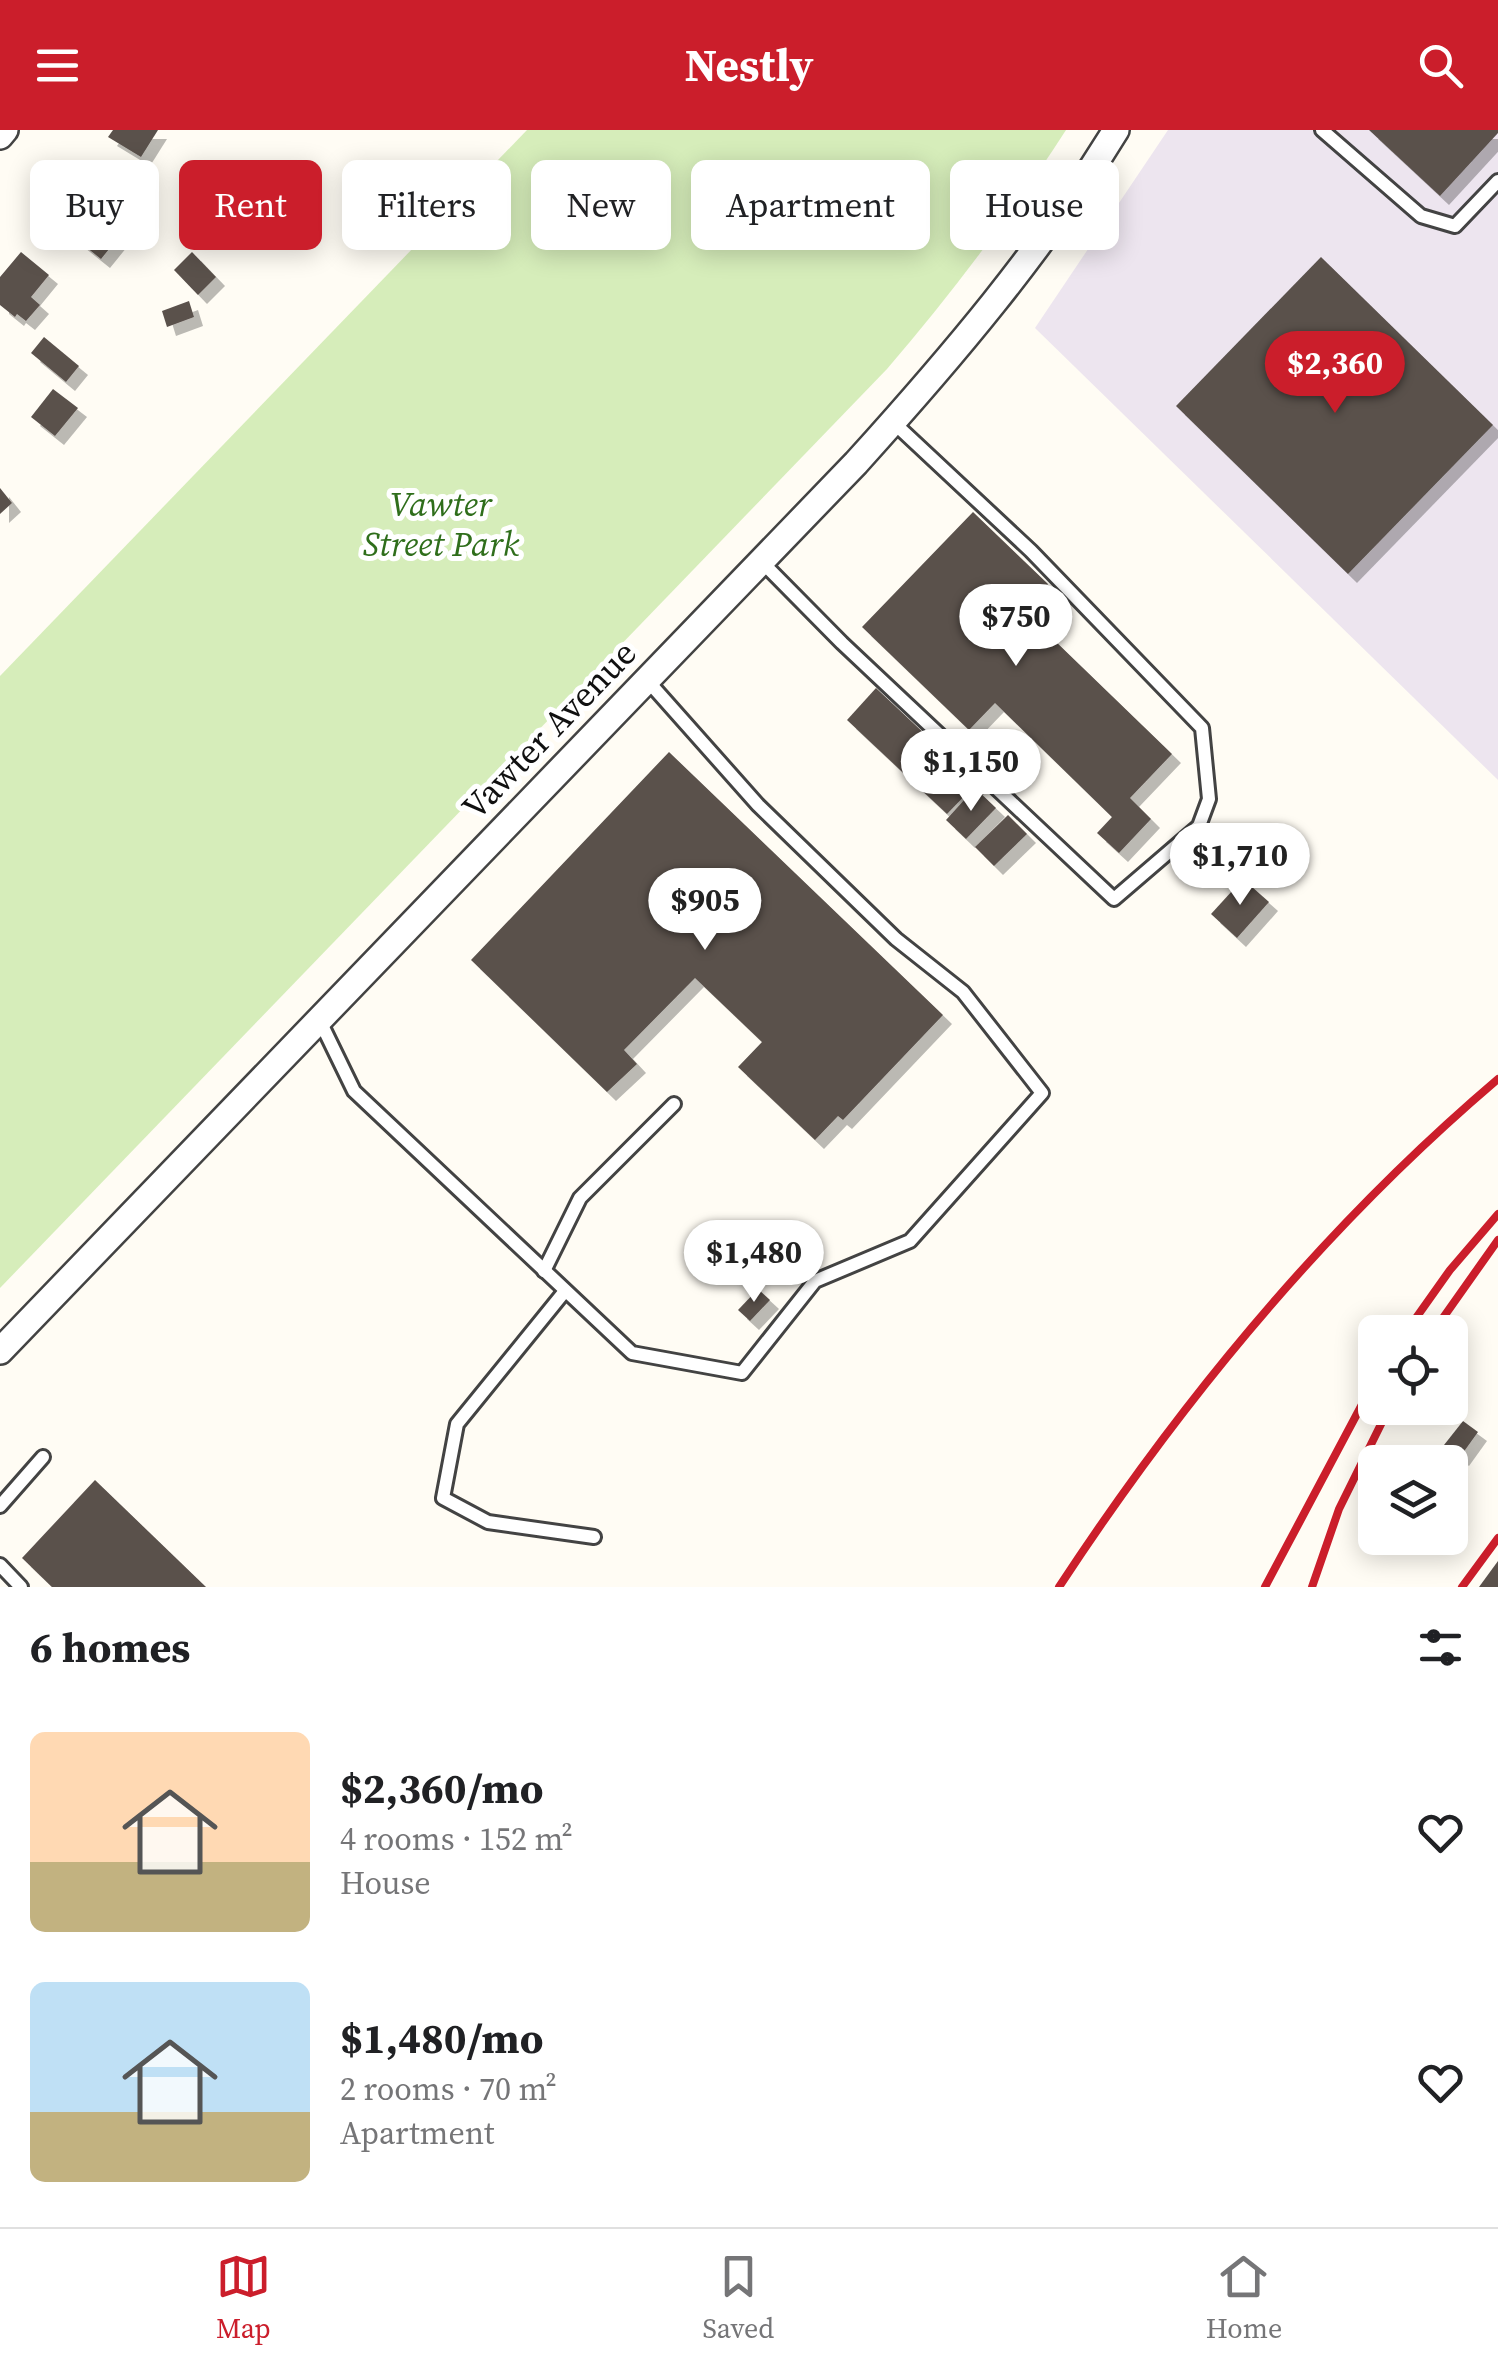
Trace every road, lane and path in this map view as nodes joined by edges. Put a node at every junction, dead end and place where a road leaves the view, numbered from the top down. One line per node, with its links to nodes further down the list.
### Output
1 (5, 130): 4 (street)
2 (1116, 130): 6 (street, Vawter Avenue)
3 (1322, 130): 5 (lane)
4 (0, 136)
5 (1498, 181)
6 (892, 422): 7 (street, Vawter Avenue); 7 (lane)
7 (761, 561): 8 (street, Vawter Avenue)
8 (647, 680): 9 (street, Vawter Avenue); 12 (lane)
9 (320, 1019): 11 (lane); 13 (street, Vawter Avenue)
10 (674, 1104): 11 (lane)
11 (544, 1271): 12 (lane)
12 (565, 1291): 16 (lane)
13 (0, 1351)
14 (44, 1457): 15 (lane)
15 (0, 1506)
16 (594, 1538)
17 (0, 1566): 18 (lane)
18 (21, 1587)

